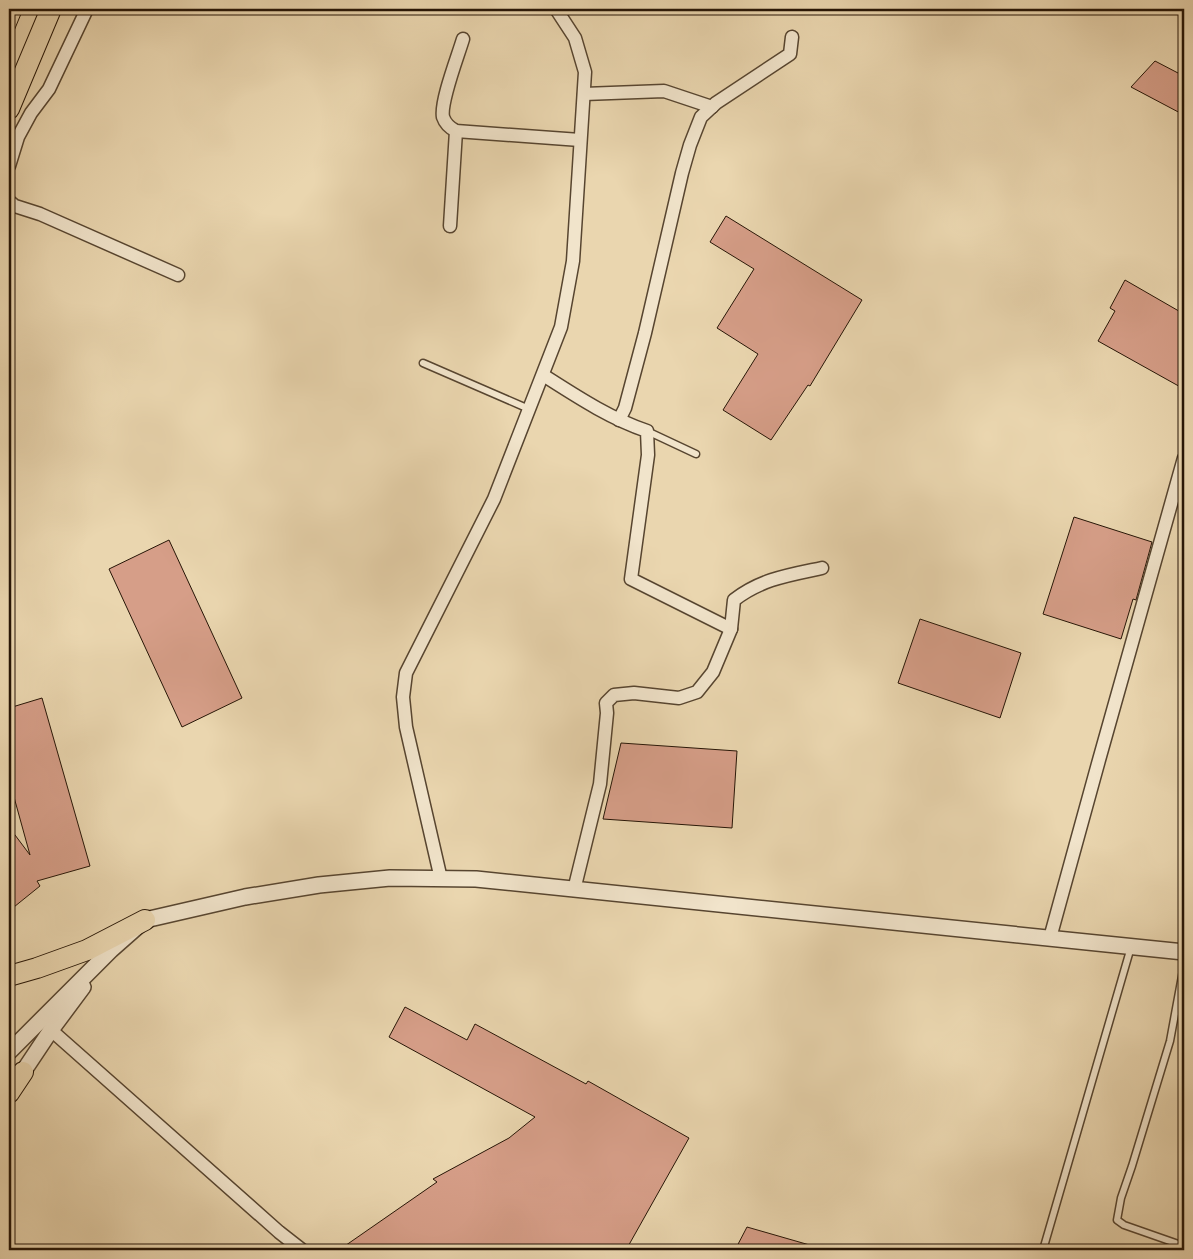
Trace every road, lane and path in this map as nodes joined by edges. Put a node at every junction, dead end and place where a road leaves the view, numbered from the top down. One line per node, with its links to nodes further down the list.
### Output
1 (51, 9): 8 (highway)
2 (87, 9): 11 (street)
3 (556, 9): 6 (street)
4 (792, 37): 7 (street)
5 (463, 39): 9 (street)
6 (584, 94): 7 (street); 10 (street)
7 (712, 107): 18 (street)
8 (9, 109)
9 (456, 131): 10 (street); 13 (street)
10 (580, 140): 16 (street)
11 (9, 166)
12 (9, 201): 14 (street)
13 (450, 226)
14 (178, 275)
15 (423, 363): 17 (lane)
16 (543, 375): 17 (street); 18 (street)
17 (529, 409): 24 (street)
18 (619, 420): 19 (street)
19 (647, 431): 20 (lane); 23 (street)
20 (696, 454)
21 (1184, 458): 27 (street)
22 (822, 568): 23 (street)
23 (731, 629): 25 (street)
24 (441, 879): 25 (street); 26 (street)
25 (574, 890): 27 (street)
26 (145, 920): 29 (street); 32 (highway)
27 (1050, 938): 28 (street)
28 (1131, 946): 30 (street); 39 (lane)
29 (110, 950): 33 (street); 34 (street)
30 (1184, 952)
31 (1184, 965): 37 (lane)
32 (9, 976)
33 (51, 1030): 35 (street); 38 (street)
34 (9, 1052)
35 (16, 1079): 36 (highway)
36 (9, 1093)
37 (1184, 1246)
38 (302, 1250)
39 (1043, 1250)

